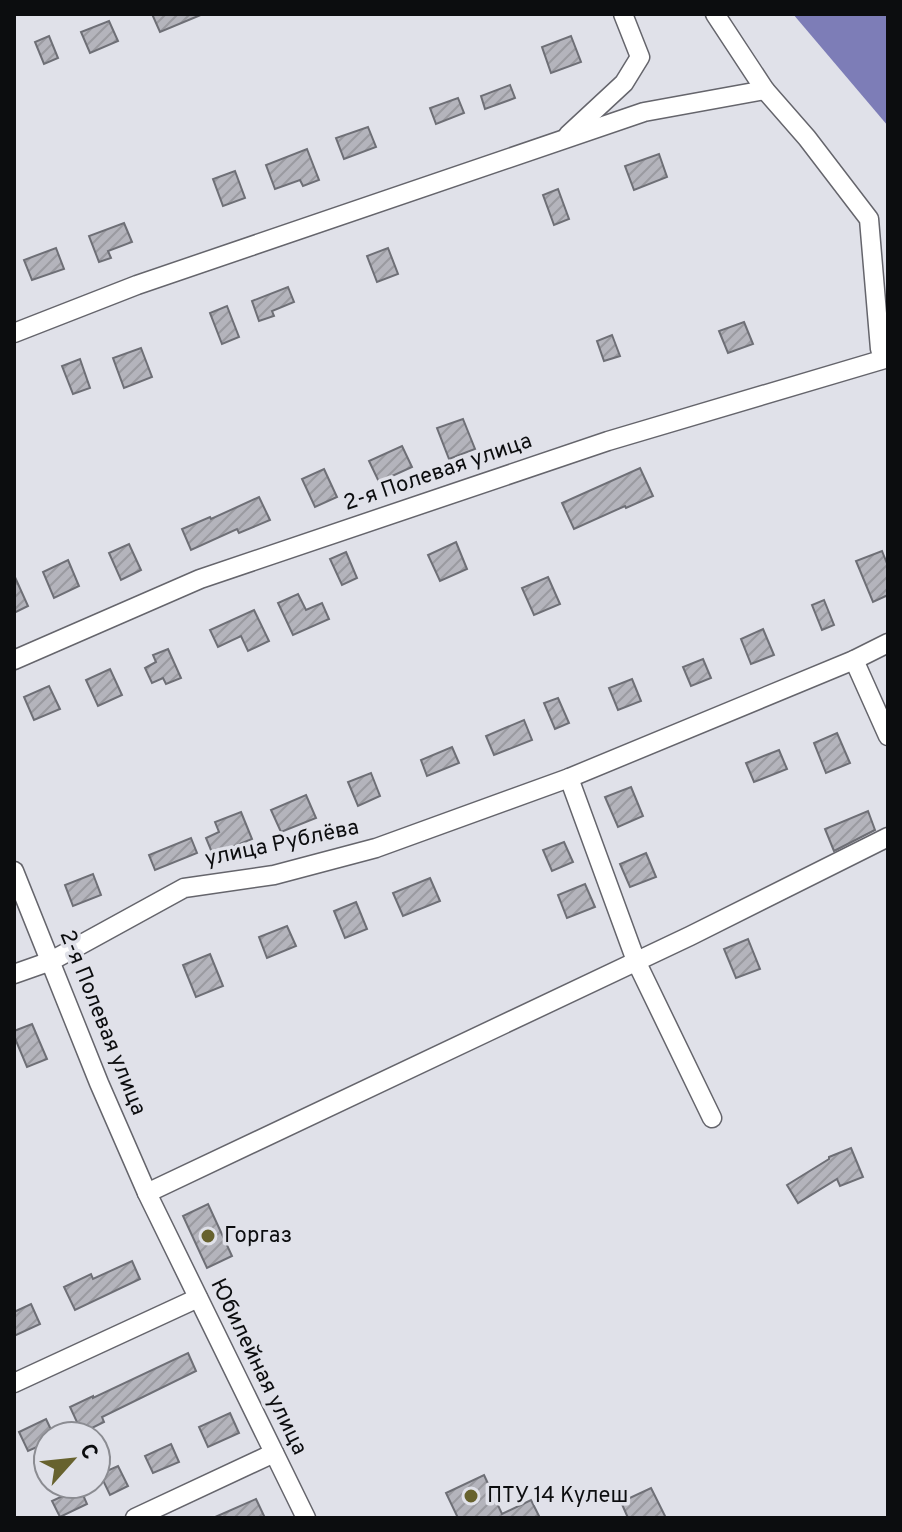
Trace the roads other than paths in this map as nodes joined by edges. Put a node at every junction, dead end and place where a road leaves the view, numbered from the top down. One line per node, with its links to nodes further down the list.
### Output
1 (623, 14): 4 (street)
2 (715, 14): 3 (street)
3 (765, 90): 4 (street); 6 (street)
4 (563, 140): 5 (street)
5 (14, 333)
6 (888, 358): 8 (street, 2-я Полевая улица)
7 (888, 643): 9 (street, улица Рублёва)
8 (14, 660)
9 (854, 660): 10 (street); 11 (street, улица Рублёва)
10 (888, 736)
11 (569, 778): 14 (street, улица Рублёва); 15 (street)
12 (888, 837): 15 (street)
13 (14, 871): 14 (street, 2-я Полевая улица)
14 (51, 961): 16 (street, улица Рублёва); 18 (street, 2-я Полевая улица)
15 (636, 961): 17 (street); 18 (street)
16 (14, 974)
17 (712, 1118)
18 (147, 1193): 19 (street, Юбилейная улица)
19 (198, 1298): 20 (street); 21 (street, Юбилейная улица)
20 (14, 1383)
21 (274, 1453): 22 (street); 23 (street, Юбилейная улица)
22 (135, 1518)
23 (306, 1518)

